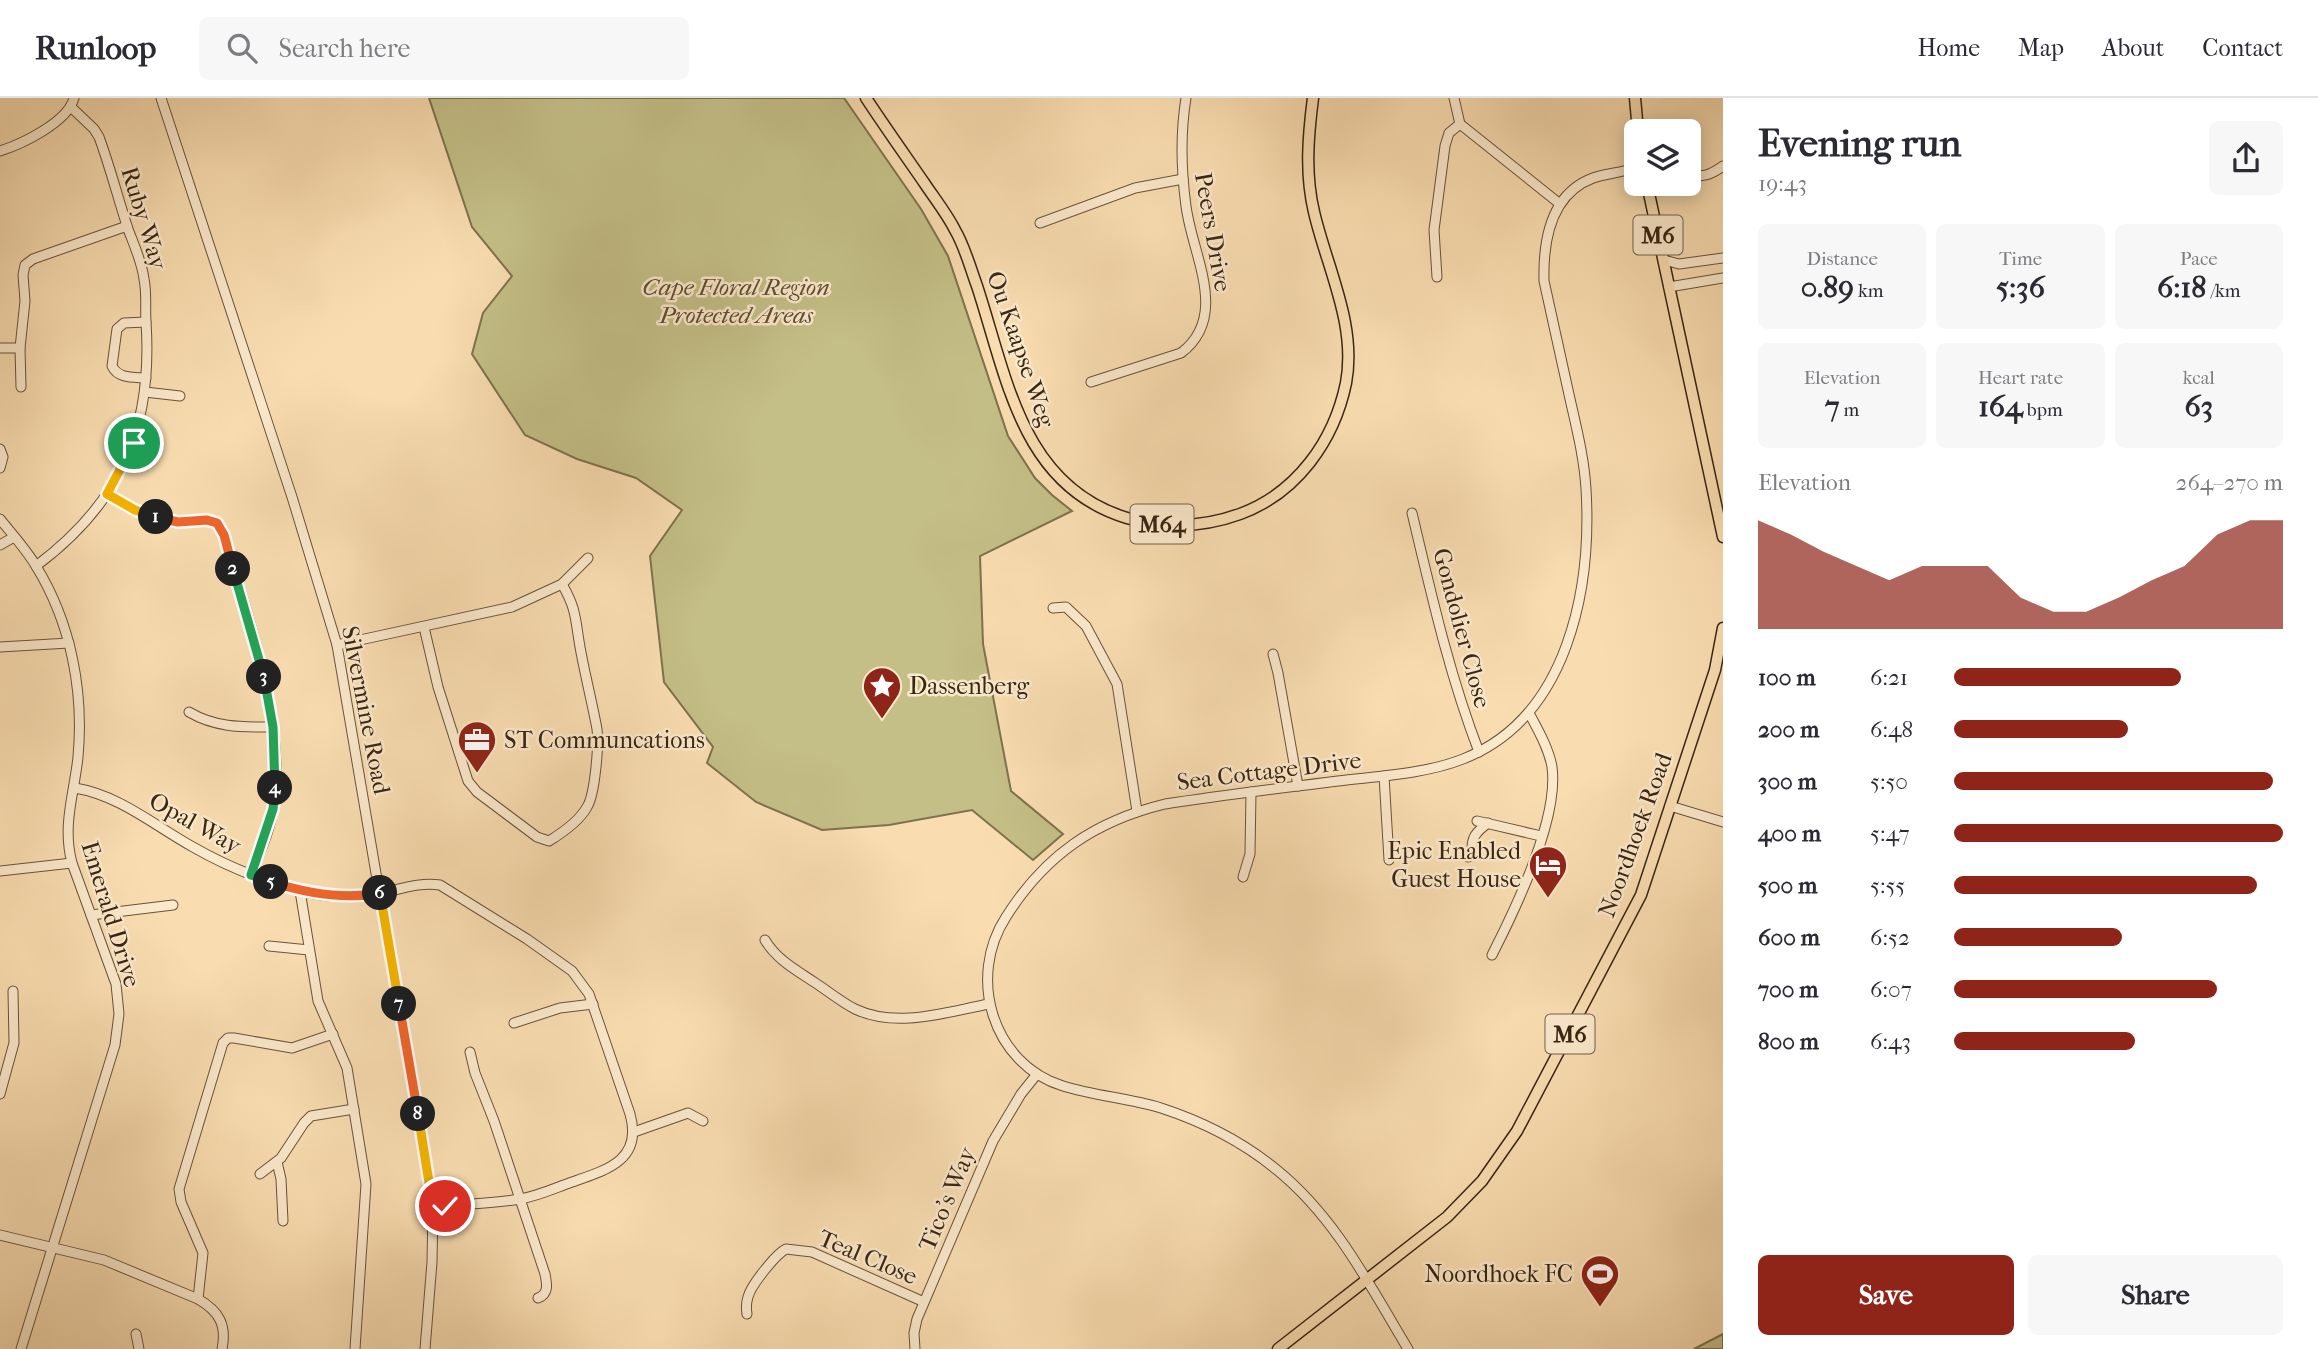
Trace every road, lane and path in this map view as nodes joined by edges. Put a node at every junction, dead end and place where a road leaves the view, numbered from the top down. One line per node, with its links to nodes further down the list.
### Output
1 (161, 98): 48 (street, Silvermine Road)
2 (866, 98): 4 (main road, Ou Kaapse Weg / M64)
3 (1186, 98): 14 (street, Peers Drive)
4 (1313, 98)
5 (1454, 98): 9 (street)
6 (1635, 98): 8 (main road)
7 (73, 103): 10 (street); 18 (street, Ruby Way)
8 (1637, 119)
9 (1460, 124): 16 (street); 21 (street)
10 (0, 151)
11 (1723, 166): 13 (street)
12 (1624, 170): 16 (street, Sea Cottage Drive)
13 (1701, 176)
14 (1183, 180): 17 (street); 29 (street, Peers Drive)
15 (1650, 196): 20 (main road, M6)
16 (1560, 204): 52 (street, Sea Cottage Drive)
17 (1040, 223)
18 (127, 226): 25 (street, Ruby Way); 27 (street)
19 (1723, 258): 20 (street)
20 (1664, 260): 24 (main road, M6)
21 (1437, 277)
22 (1723, 278): 24 (street)
23 (1723, 284): 24 (street)
24 (1670, 290): 39 (main road, M6)
25 (146, 322): 28 (street, Ruby Way); 28 (street)
26 (0, 348): 27 (street)
27 (20, 348): 30 (street)
28 (146, 377): 31 (street, Ruby Way)
29 (1091, 382)
30 (20, 387)
31 (145, 391): 32 (street); 35 (street, Ruby Way)
32 (180, 396)
33 (0, 449): 34 (street)
34 (0, 468)
35 (107, 494): 42 (street, Ruby Way); 53 (street)
36 (1412, 513): 54 (street, Gondolier Close)
37 (0, 519): 38 (street, Emerald Drive)
38 (14, 537): 40 (street); 42 (street, Emerald Drive)
39 (1723, 537)
40 (0, 545)
41 (588, 558): 43 (street)
42 (36, 566): 47 (street, Emerald Drive)
43 (562, 584): 45 (street); 45 (street)
44 (1053, 608): 60 (street)
45 (424, 627): 48 (street)
46 (1723, 628): 59 (main road, Noordhoek Road / M6)
47 (69, 643): 49 (street); 57 (street, Emerald Drive)
48 (337, 645): 72 (street, Silvermine Road)
49 (0, 647)
50 (1273, 654): 56 (street)
51 (189, 712): 53 (street)
52 (1529, 713): 54 (street, Sea Cottage Drive); 64 (street)
53 (273, 727): 69 (street)
54 (1479, 752): 55 (street, Sea Cottage Drive)
55 (1384, 776): 56 (street, Sea Cottage Drive); 66 (street)
56 (1298, 786): 58 (street, Sea Cottage Drive)
57 (75, 788): 67 (street, Emerald Drive); 69 (street, Opal Way)
58 (1251, 792): 60 (street, Sea Cottage Drive); 70 (street)
59 (1670, 806): 62 (street); 97 (main road, Noordhoek Road / M6)
60 (1137, 811): 81 (street, Sea Cottage Drive)
61 (1478, 821): 63 (street)
62 (1723, 822)
63 (1488, 823): 64 (street); 65 (street)
64 (1541, 836): 78 (street)
65 (1468, 857)
66 (1389, 860)
67 (72, 863): 68 (street); 74 (street, Emerald Drive)
68 (0, 871)
69 (251, 875): 71 (street, Opal Way)
70 (1243, 877)
71 (300, 891): 72 (street, Opal Way); 77 (street)
72 (380, 893): 80 (street, Opal Way); 93 (street, Silvermine Road)
73 (173, 905): 74 (street)
74 (91, 915): 96 (street, Emerald Drive)
75 (765, 940): 81 (street)
76 (269, 946): 77 (street)
77 (309, 950): 83 (street)
78 (1492, 955)
79 (13, 991): 86 (street)
80 (593, 1004): 82 (street); 89 (street, Opal Way)
81 (989, 1004): 85 (street, Sea Cottage Drive)
82 (514, 1023)
83 (333, 1034): 87 (street); 99 (street)
84 (470, 1052): 92 (street)
85 (1037, 1074): 97 (street, Sea Cottage Drive); 100 (street, Tico's Way)
86 (0, 1094)
87 (354, 1109): 90 (street); 106 (street)
88 (704, 1121): 89 (street)
89 (634, 1132): 92 (street)
90 (278, 1162): 91 (street); 94 (street)
91 (260, 1174)
92 (519, 1199): 93 (street); 98 (street)
93 (433, 1207): 107 (street, Silvermine Road)
94 (283, 1221)
95 (0, 1234): 96 (street)
96 (53, 1248): 99 (street); 103 (street, Emerald Drive)
97 (1367, 1280): 109 (main road, Noordhoek Road / M6); 110 (street, Sea Cottage Drive)
98 (538, 1298)
99 (198, 1299): 105 (street)
100 (924, 1302): 101 (street, Teal Close); 108 (street, Tico's Way)
101 (747, 1311)
102 (135, 1334): 104 (street)
103 (21, 1349)
104 (139, 1349)
105 (222, 1349)
106 (355, 1349)
107 (425, 1349)
108 (915, 1349)
109 (1278, 1349)
110 (1408, 1349)

